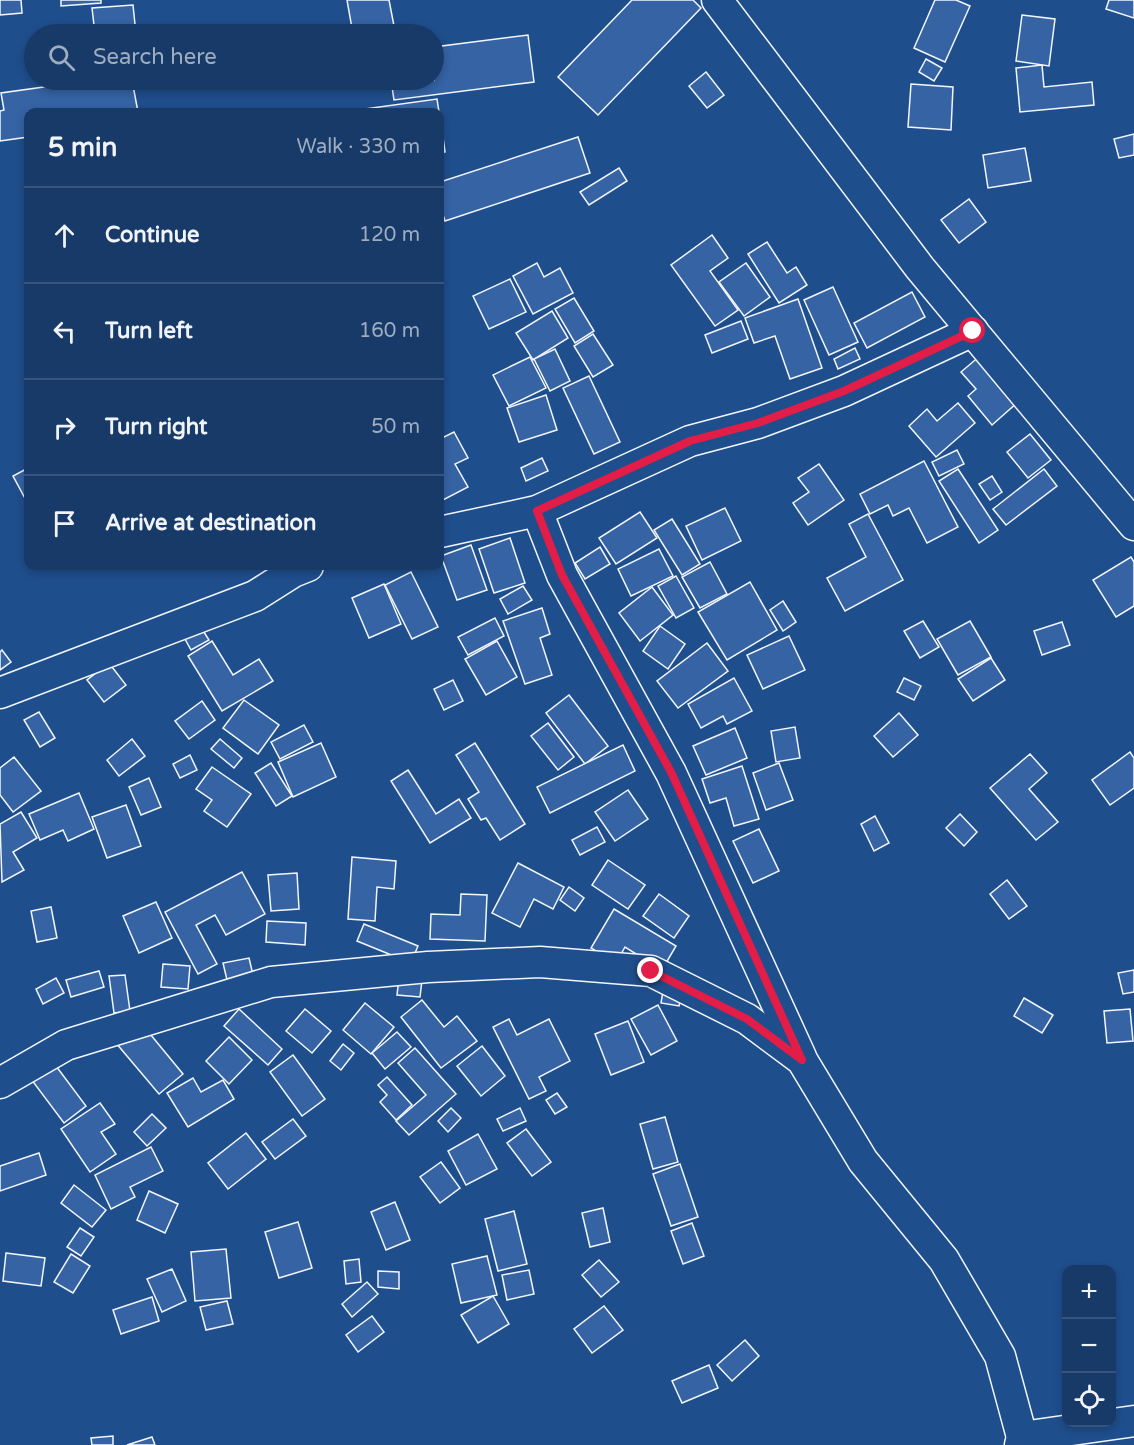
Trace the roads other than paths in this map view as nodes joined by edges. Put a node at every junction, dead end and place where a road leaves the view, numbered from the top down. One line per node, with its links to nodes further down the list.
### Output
1 (717, 0): 2 (street)
2 (973, 331): 3 (street); 4 (street)
3 (537, 511): 5 (street); 8 (street)
4 (1134, 525)
5 (444, 531)
6 (298, 570): 7 (street)
7 (0, 693)
8 (802, 1060): 9 (street); 11 (street)
9 (0, 1083)
10 (1134, 1421): 11 (street)
11 (1021, 1441)

